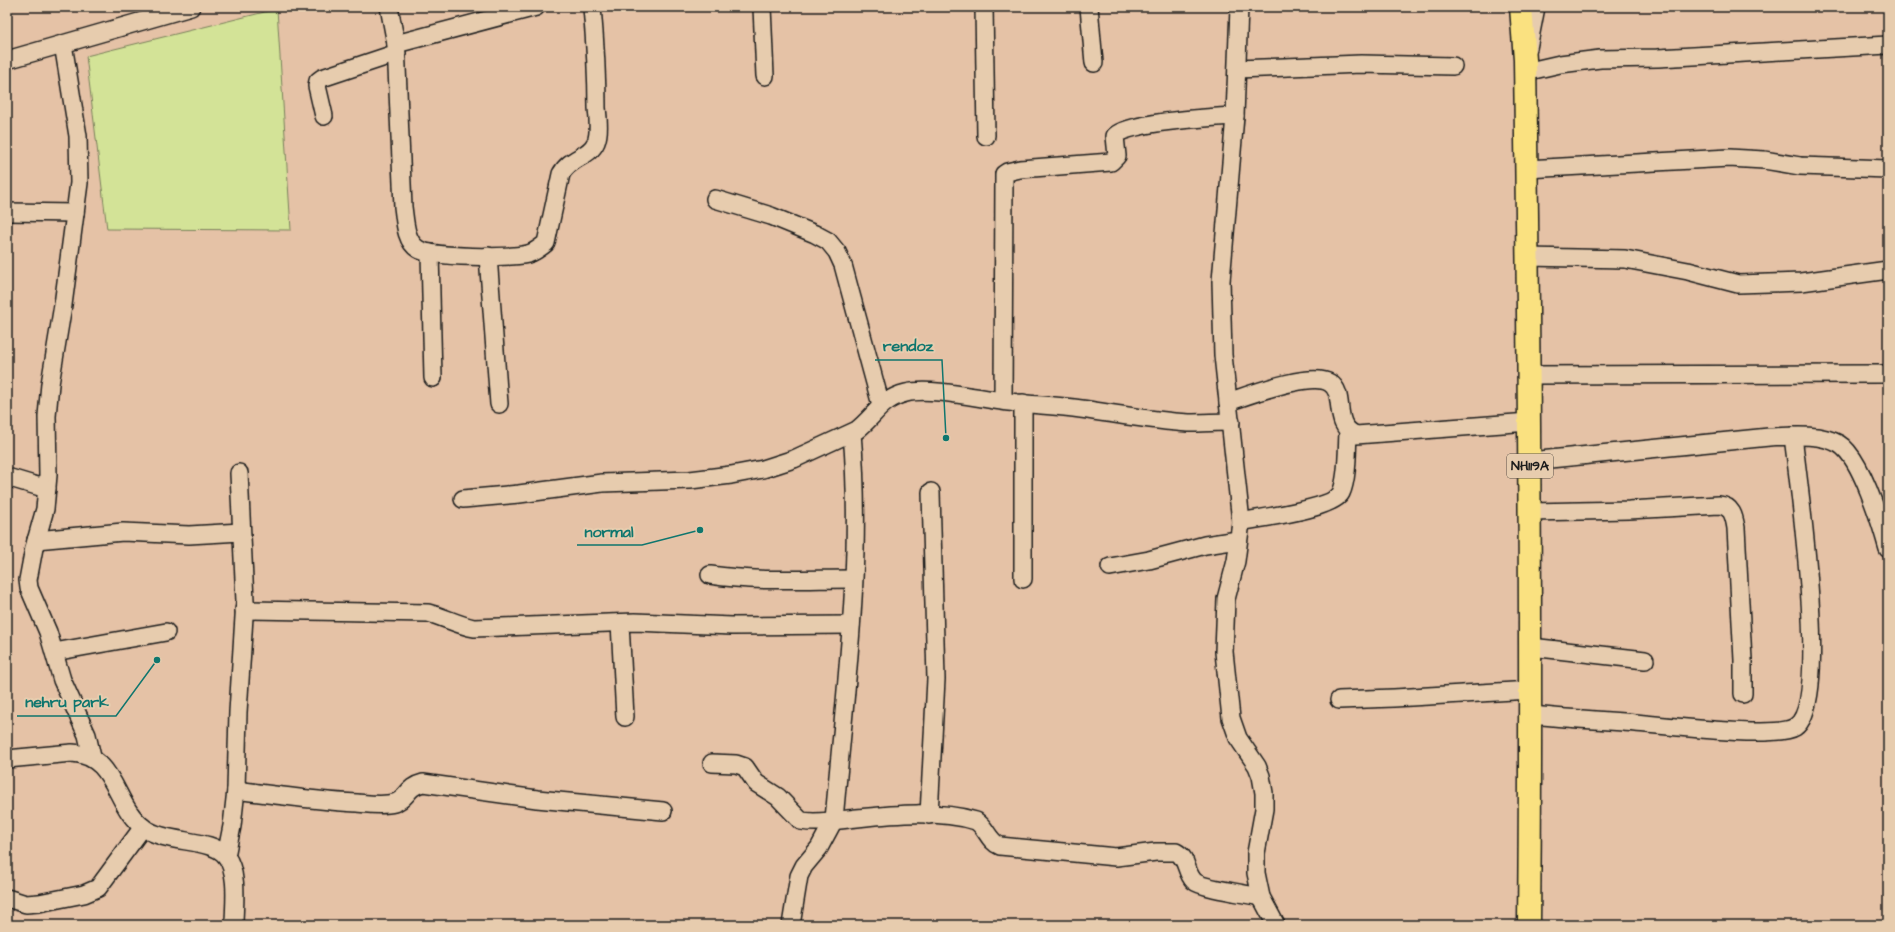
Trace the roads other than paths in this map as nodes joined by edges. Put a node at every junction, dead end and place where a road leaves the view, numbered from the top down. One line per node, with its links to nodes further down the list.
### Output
1 (191, 7): 11 (street)
2 (389, 7): 13 (street)
3 (536, 7): 13 (street)
4 (592, 7): 29 (street)
5 (762, 7): 19 (street)
6 (984, 7): 22 (street)
7 (1089, 7): 15 (street)
8 (1239, 7): 18 (street)
9 (1521, 7): 17 (highway, NH119A)
10 (1536, 7): 17 (street)
11 (63, 44): 14 (street); 27 (street)
12 (1888, 45): 17 (street)
13 (396, 49): 20 (street); 28 (street)
14 (7, 60)
15 (1094, 63)
16 (1453, 66): 18 (street)
17 (1525, 66): 23 (highway, NH119A)
18 (1237, 69): 21 (street)
19 (765, 76)
20 (324, 116)
21 (1235, 116): 35 (street); 36 (street)
22 (986, 136)
23 (1526, 169): 24 (street); 30 (highway, NH119A)
24 (1888, 169)
25 (715, 199): 39 (street)
26 (7, 212): 27 (street)
27 (75, 213): 48 (street)
28 (430, 253): 29 (street); 34 (street)
29 (488, 256): 38 (street)
30 (1527, 257): 31 (street); 33 (highway, NH119A)
31 (1888, 270)
32 (1888, 374): 33 (street)
33 (1529, 376): 41 (highway, NH119A)
34 (433, 378)
35 (1003, 401): 37 (street); 39 (street)
36 (1228, 402): 40 (street); 42 (street)
37 (1023, 403): 40 (street); 61 (street)
38 (499, 404)
39 (880, 405): 43 (street)
40 (1231, 422): 53 (street)
41 (1529, 422): 42 (street); 45 (highway, NH119A)
42 (1348, 432): 53 (street)
43 (852, 433): 50 (street); 60 (street)
44 (1793, 436): 45 (street); 52 (street); 72 (street)
45 (1530, 461): 51 (highway, NH119A)
46 (239, 473): 54 (street)
47 (7, 477): 48 (street)
48 (47, 488): 55 (street)
49 (931, 492): 79 (street)
50 (463, 499)
51 (1530, 512): 66 (highway, NH119A); 70 (street)
52 (1884, 520): 57 (street)
53 (1241, 522): 56 (street)
54 (241, 532): 55 (street); 62 (street)
55 (36, 540): 67 (street)
56 (1238, 540): 58 (street); 83 (street)
57 (1888, 549)
58 (1110, 567)
59 (710, 575): 60 (street)
60 (853, 579): 64 (street)
61 (1023, 579)
62 (244, 610): 63 (street); 77 (street)
63 (620, 623): 64 (street); 73 (street)
64 (851, 625): 80 (street)
65 (166, 632): 67 (street)
66 (1531, 647): 68 (street); 69 (highway, NH119A)
67 (54, 652): 74 (street)
68 (1645, 660)
69 (1531, 690): 71 (street); 72 (highway, NH119A)
70 (1743, 694)
71 (1339, 700)
72 (1531, 715): 88 (highway, NH119A)
73 (625, 717)
74 (92, 757): 75 (street); 81 (street)
75 (7, 759)
76 (712, 763): 80 (street)
77 (236, 790): 78 (street); 82 (street)
78 (663, 811)
79 (929, 815): 80 (street); 83 (street)
80 (834, 820): 86 (street)
81 (143, 827): 82 (street); 84 (street)
82 (226, 856): 85 (street)
83 (1261, 896): 87 (street)
84 (7, 898)
85 (234, 925)
86 (791, 925)
87 (1276, 925)
88 (1529, 925)

